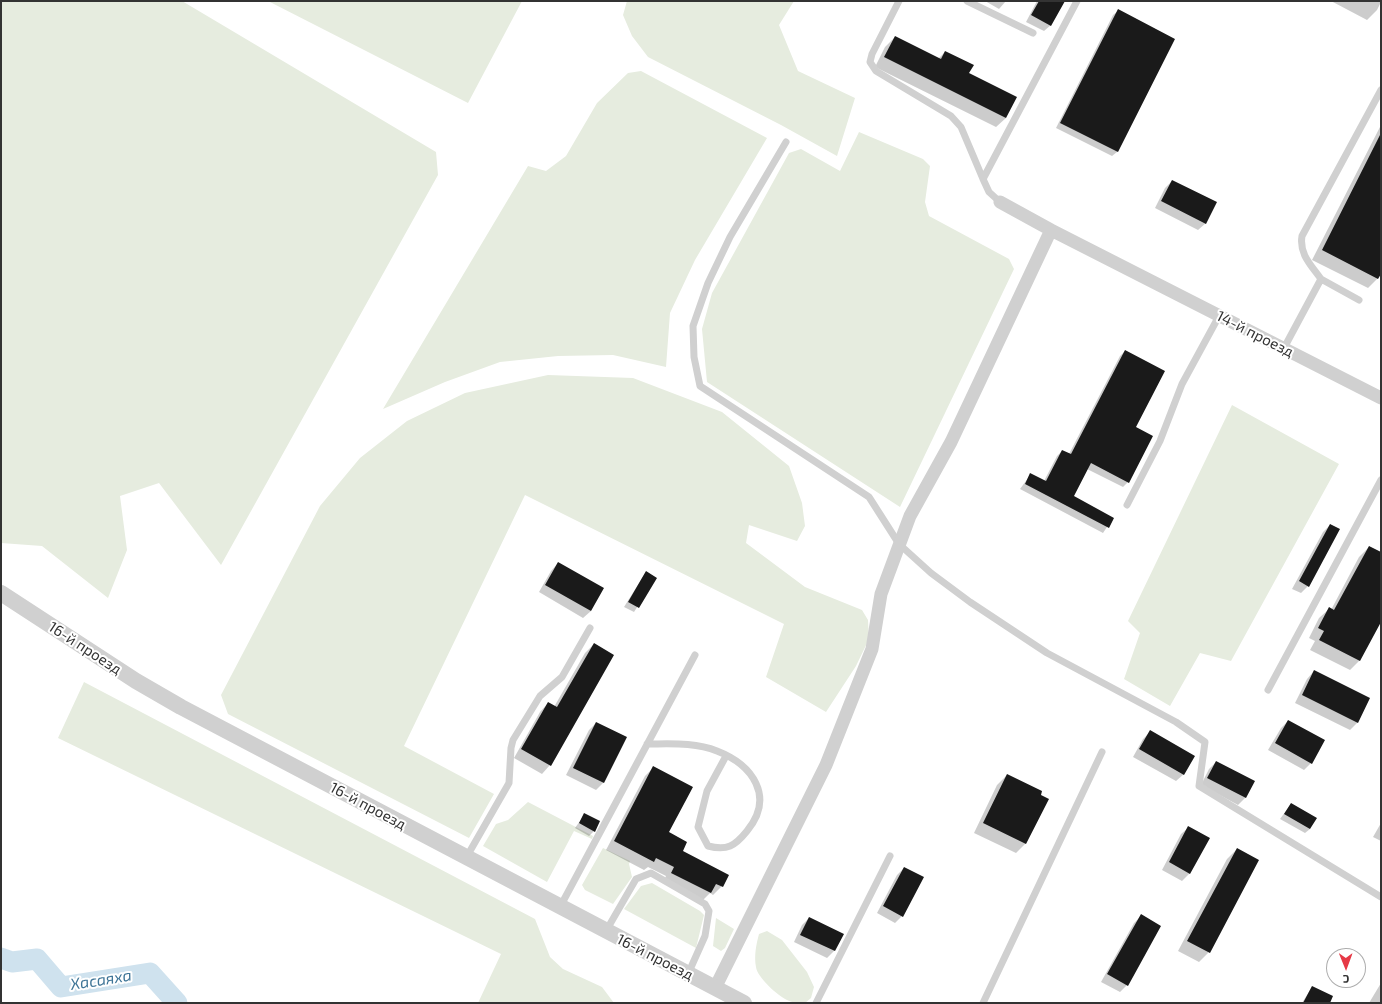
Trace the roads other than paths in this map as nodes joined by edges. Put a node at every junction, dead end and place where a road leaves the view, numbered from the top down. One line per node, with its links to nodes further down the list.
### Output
1 (899, 1): 7 (lane)
2 (967, 1): 4 (lane)
3 (1077, 1): 7 (lane)
4 (1033, 33)
5 (1381, 90): 10 (lane)
6 (786, 142): 17 (lane)
7 (983, 179): 8 (lane)
8 (1000, 202): 9 (street, 14-й проезд)
9 (1051, 230): 12 (street, 14-й проезд); 17 (street)
10 (1321, 279): 11 (lane); 13 (lane)
11 (1359, 300)
12 (1219, 316): 13 (street, 14-й проезд); 16 (lane)
13 (1284, 348): 14 (street, 14-й проезд)
14 (1381, 398)
15 (1381, 480): 21 (lane)
16 (1127, 505)
17 (899, 544): 27 (lane); 31 (street)
18 (1, 593): 26 (street, 16-й проезд)
19 (590, 628): 26 (lane)
20 (695, 655): 22 (lane)
21 (1268, 690)
22 (647, 744): 24 (lane); 28 (lane)
23 (1102, 752): 34 (lane)
24 (726, 756): 24 (lane)
25 (890, 856): 33 (lane)
26 (466, 858): 28 (street, 16-й проезд)
27 (1381, 897)
28 (560, 908): 29 (street, 16-й проезд)
29 (606, 932): 30 (street, 16-й проезд); 30 (lane)
30 (688, 974): 31 (street, 16-й проезд)
31 (716, 988): 32 (street, 16-й проезд)
32 (744, 1003)
33 (816, 1003)
34 (983, 1003)

